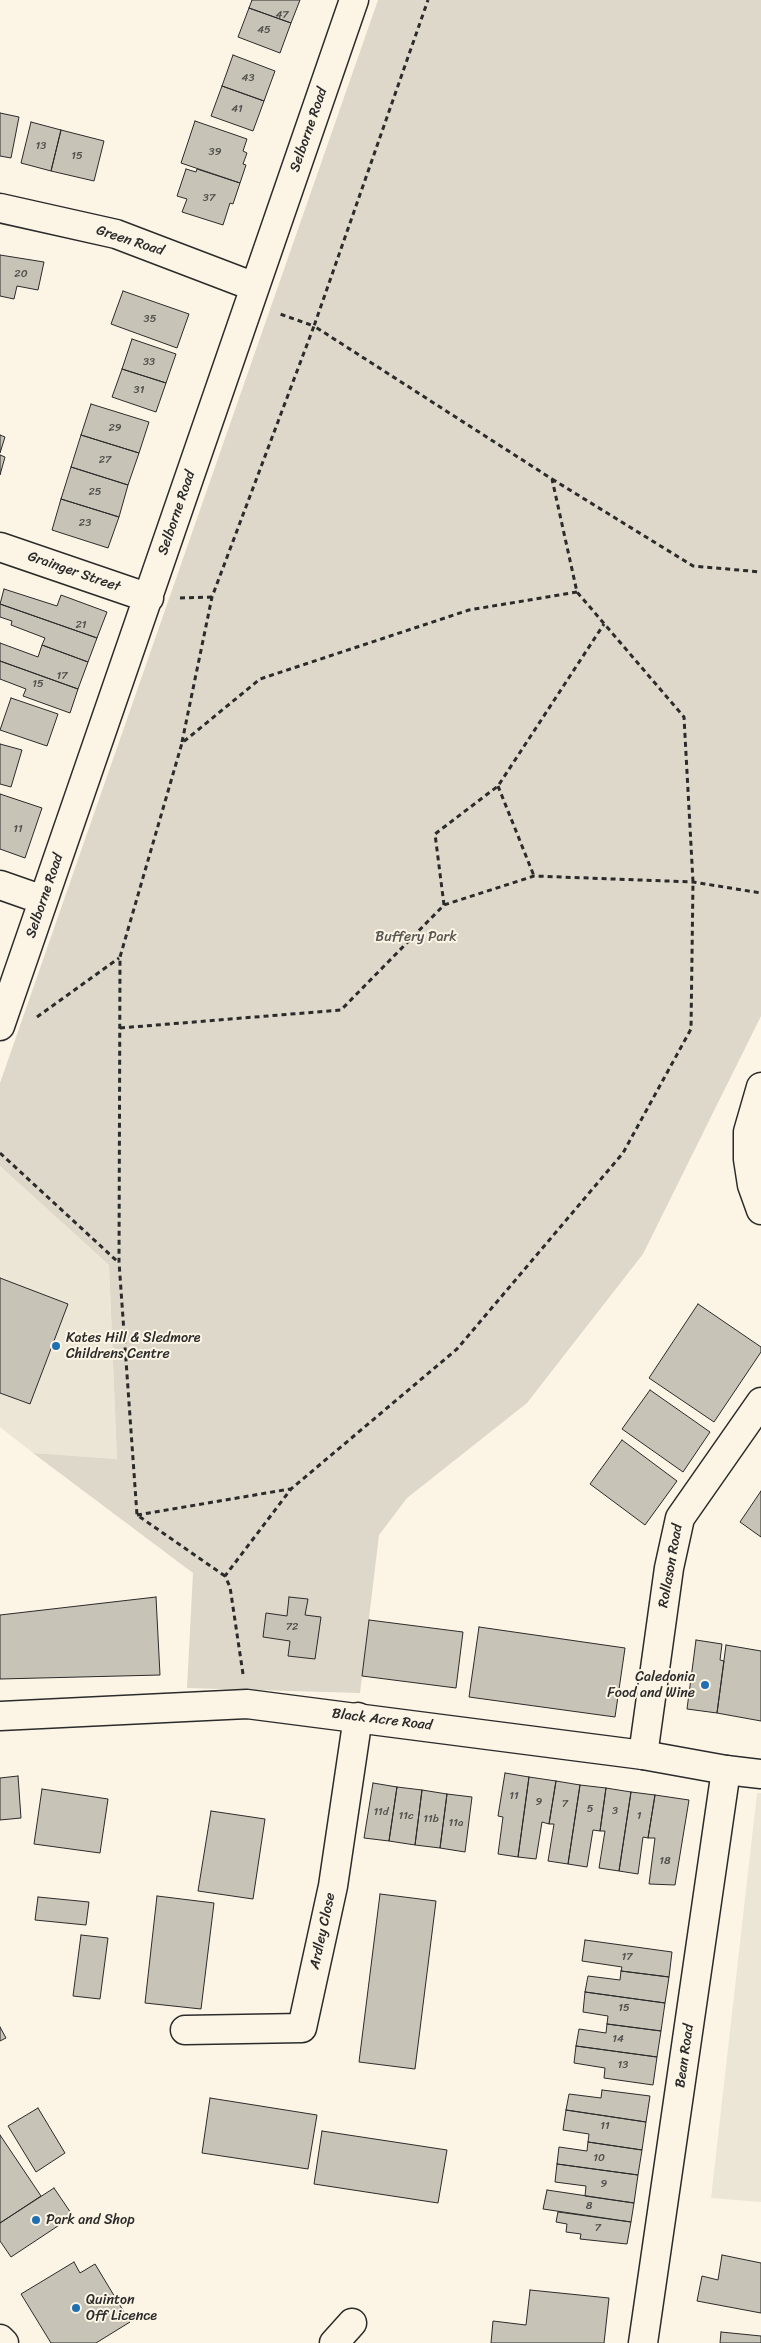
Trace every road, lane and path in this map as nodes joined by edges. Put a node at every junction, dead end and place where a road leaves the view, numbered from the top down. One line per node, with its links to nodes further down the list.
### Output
1 (354, 0): 4 (street, Selborne Road)
2 (428, 0): 5 (path)
3 (0, 208): 4 (street, Green Road)
4 (252, 295): 5 (path); 10 (street, Selborne Road)
5 (314, 326): 6 (path); 12 (path)
6 (552, 479): 8 (path); 9 (path)
7 (0, 547): 10 (street, Grainger Street)
8 (761, 572)
9 (577, 592): 11 (path); 12 (path)
10 (149, 598): 18 (street, Selborne Road)
11 (604, 624): 13 (path); 15 (path)
12 (182, 743): 20 (path)
13 (498, 786): 14 (path); 19 (path)
14 (534, 876): 15 (path); 19 (path)
15 (693, 882): 17 (path); 29 (path)
16 (0, 885): 18 (street)
17 (761, 893)
18 (43, 900): 22 (street, Selborne Road)
19 (444, 905): 23 (path)
20 (120, 958): 21 (path); 23 (path)
21 (32, 1021)
22 (0, 1026)
23 (120, 1028): 27 (path)
24 (761, 1087): 26 (street)
25 (0, 1153): 27 (path)
26 (761, 1210)
27 (119, 1262): 30 (path)
28 (761, 1402): 35 (street, Rollason Road)
29 (291, 1489): 30 (path); 31 (path)
30 (137, 1515): 31 (path)
31 (224, 1576): 32 (path)
32 (248, 1704): 33 (street, Black Acre Road); 34 (street, Black Acre Road)
33 (0, 1716)
34 (358, 1717): 35 (street, Black Acre Road); 38 (street, Ardley Close)
35 (644, 1755): 36 (street, Black Acre Road)
36 (726, 1770): 37 (street, Black Acre Road); 43 (street, Bean Road)
37 (761, 1774)
38 (185, 2030)
39 (352, 2323): 42 (street)
40 (0, 2339): 41 (street)
41 (4, 2343)
42 (334, 2343)
43 (643, 2343)

